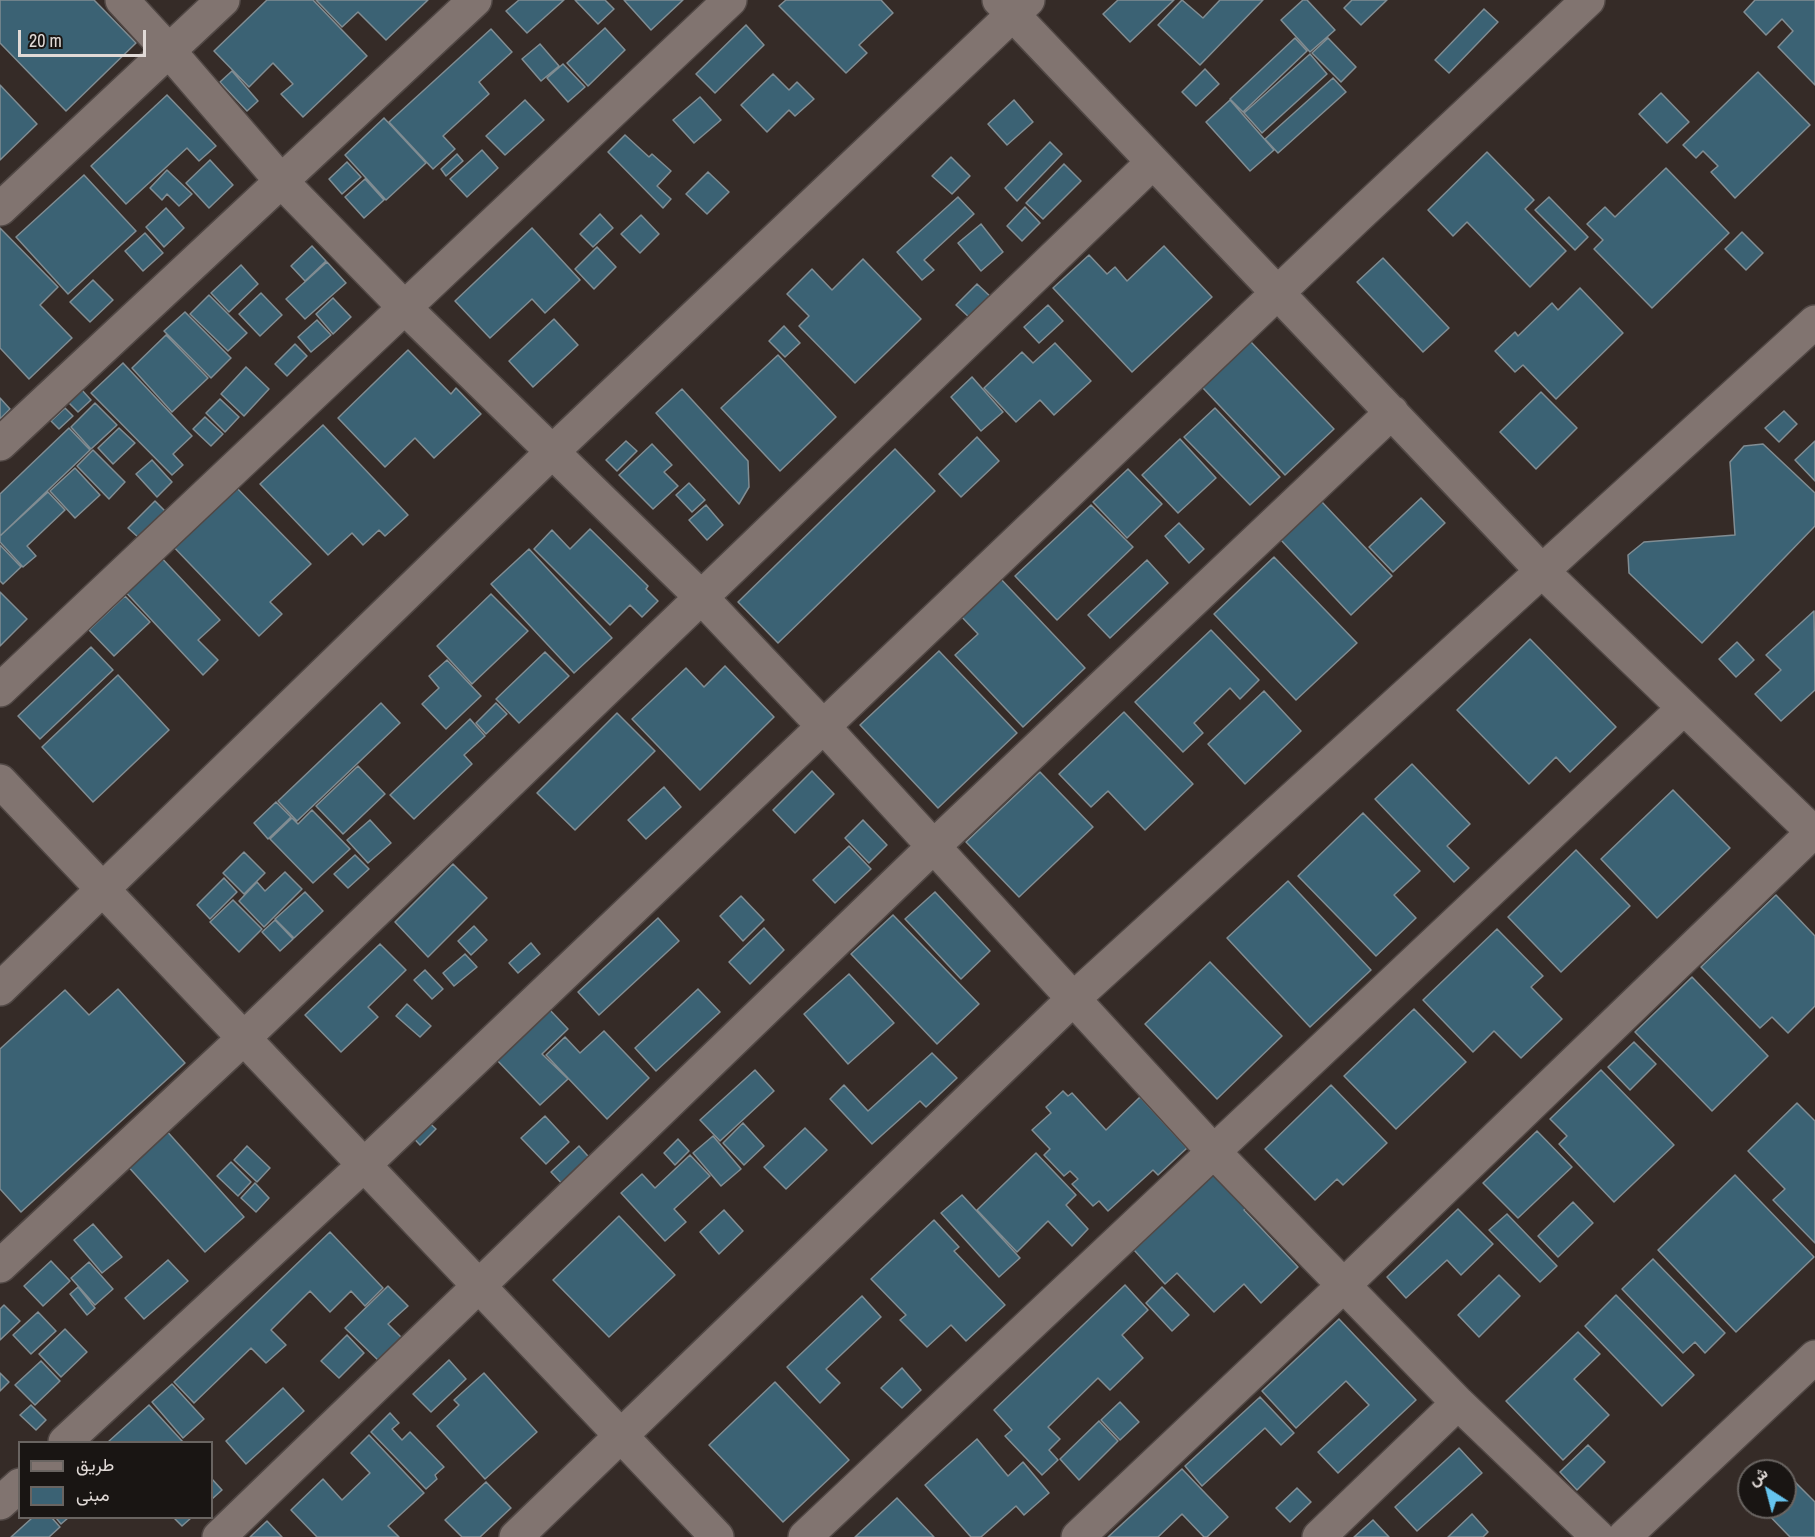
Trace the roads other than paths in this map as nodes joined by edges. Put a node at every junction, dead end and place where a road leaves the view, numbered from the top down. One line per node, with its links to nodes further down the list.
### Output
1 (122, 0): 7 (street)
2 (223, 0): 7 (street)
3 (475, 0): 9 (street)
4 (730, 0): 12 (street)
5 (1588, 0): 11 (street)
6 (1013, 5): 8 (street); 16 (street)
7 (169, 51): 9 (street); 10 (street)
8 (1153, 162): 11 (street); 18 (street)
9 (282, 182): 12 (street); 15 (street)
10 (0, 209)
11 (1278, 293): 14 (street); 21 (street)
12 (405, 308): 16 (street); 19 (street)
13 (1815, 322): 17 (street)
14 (1392, 412): 17 (street); 24 (street)
15 (0, 444)
16 (552, 452): 18 (street); 25 (street)
17 (1542, 571): 20 (street); 27 (street)
18 (701, 597): 21 (street); 28 (street)
19 (0, 690)
20 (1684, 708): 23 (street); 29 (street)
21 (823, 726): 24 (street); 30 (street)
22 (0, 781): 25 (street)
23 (1814, 832): 33 (street)
24 (933, 847): 27 (street); 32 (street)
25 (104, 890): 26 (street); 28 (street)
26 (0, 989)
27 (1072, 1000): 29 (street); 36 (street)
28 (244, 1038): 30 (street); 31 (street)
29 (1214, 1152): 33 (street); 43 (street)
30 (364, 1165): 32 (street); 37 (street)
31 (0, 1266)
32 (479, 1286): 36 (street); 40 (street)
33 (1343, 1286): 35 (street); 44 (street)
34 (1815, 1357): 47 (street)
35 (1458, 1403): 45 (street); 46 (street)
36 (620, 1435): 41 (street); 42 (street)
37 (67, 1441)
38 (18, 1487): 39 (street)
39 (0, 1503)
40 (219, 1537)
41 (516, 1537)
42 (717, 1537)
43 (805, 1537)
44 (1078, 1537)
45 (1318, 1537)
46 (1598, 1537)
47 (1624, 1537)

